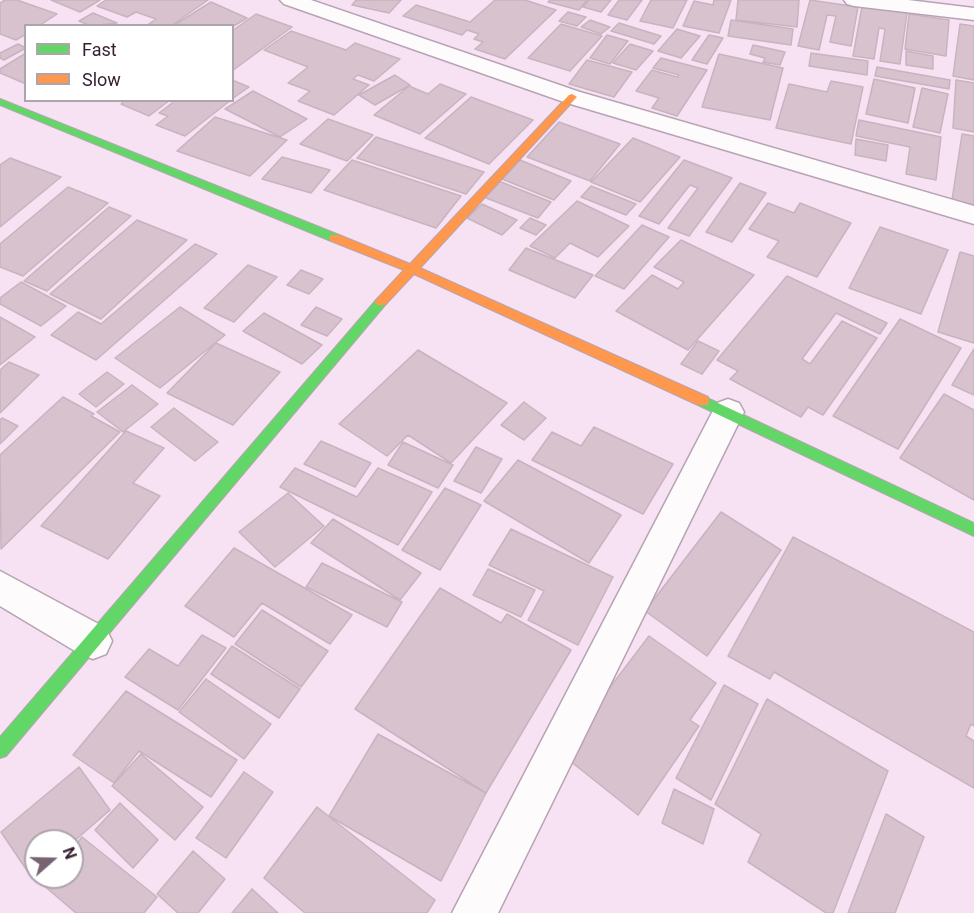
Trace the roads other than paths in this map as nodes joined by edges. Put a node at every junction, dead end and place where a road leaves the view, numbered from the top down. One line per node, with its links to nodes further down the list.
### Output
1 (291, 0): 4 (street)
2 (854, 0): 3 (street)
3 (974, 14)
4 (572, 97): 6 (street); 7 (street)
5 (0, 102): 7 (street)
6 (974, 215)
7 (410, 268): 8 (street); 11 (street)
8 (728, 412): 9 (street); 13 (street)
9 (974, 530)
10 (0, 587): 11 (street)
11 (93, 641): 12 (street)
12 (0, 750)
13 (474, 913)

